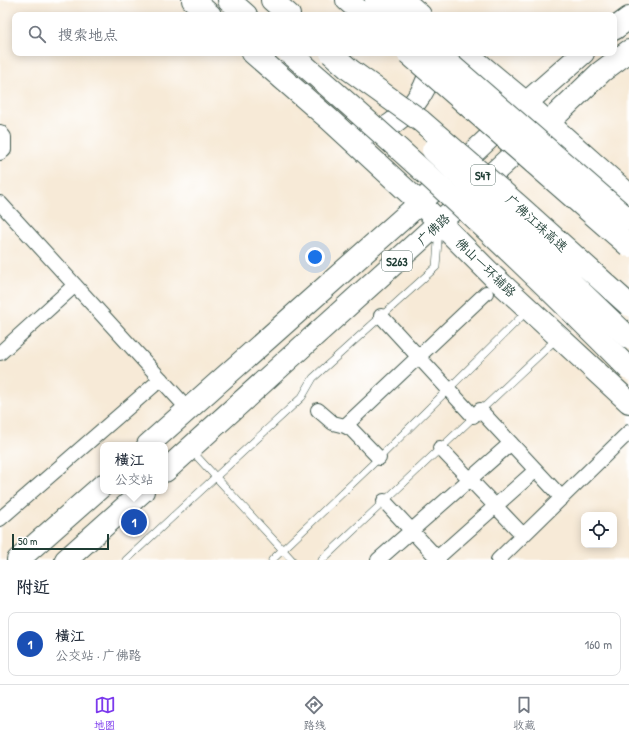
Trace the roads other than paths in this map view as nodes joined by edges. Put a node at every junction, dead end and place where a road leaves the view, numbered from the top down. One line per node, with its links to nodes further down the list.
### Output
1 (193, 0): 7 (main road)
2 (229, 0): 8 (main road)
3 (272, 0): 9 (main road)
4 (347, 0): 10 (main road)
5 (376, 0): 11 (main road)
6 (403, 0): 12 (main road)
7 (207, 12)
8 (243, 12)
9 (286, 12)
10 (361, 12)
11 (390, 12)
12 (417, 12)
13 (629, 18): 14 (main road)
14 (617, 27)
15 (629, 51): 27 (main road, 广佛路 / S263)
16 (256, 56): 26 (main road, 佛山一环辅路)
17 (294, 56): 45 (main road, 佛山一环辅路, bridge)
18 (334, 56): 24 (main road, 广佛江珠高速 / S47, bridge)
19 (411, 56): 35 (main road, bridge)
20 (432, 56): 26 (main road)
21 (440, 56): 33 (main road, bridge)
22 (470, 56): 25 (main road)
23 (580, 56): 25 (main road, S263)
24 (350, 70): 38 (main road, 广佛江珠高速 / S47, bridge); 41 (main road, bridge)
25 (526, 103): 27 (main road); 32 (main road, S263)
26 (329, 119): 32 (main road, 佛山一环辅路)
27 (548, 123): 30 (main road); 34 (main road, 广佛路 / S263)
28 (0, 132): 29 (street)
29 (0, 153)
30 (629, 195)
31 (0, 203): 36 (street)
32 (420, 203): 34 (main road, 佛山一环辅路); 49 (main road, S263)
33 (629, 220)
34 (440, 222): 39 (lane); 48 (main road, 佛山一环辅路); 57 (main road, 广佛路 / S263)
35 (629, 246)
36 (75, 285): 43 (street); 46 (street)
37 (486, 293): 44 (street)
38 (629, 305)
39 (381, 316): 44 (street); 61 (lane)
40 (520, 318): 47 (lane)
41 (629, 338)
42 (550, 345): 51 (lane)
43 (0, 353)
44 (418, 357): 47 (street); 52 (street)
45 (629, 369)
46 (161, 379): 49 (street); 68 (street)
47 (448, 389): 51 (street); 58 (lane)
48 (629, 402)
49 (188, 410): 54 (main road, S263)
50 (318, 410): 52 (street)
51 (477, 413): 55 (street); 56 (lane)
52 (344, 426): 58 (street)
53 (629, 432): 65 (street)
54 (151, 442)
55 (511, 443): 60 (street); 62 (street)
56 (440, 448): 62 (street); 66 (lane)
57 (190, 449): 59 (main road, 广佛路 / S263); 61 (lane)
58 (379, 458): 71 (lane)
59 (168, 468)
60 (536, 470): 65 (street); 67 (street)
61 (215, 477): 71 (lane); 75 (lane)
62 (470, 479): 67 (street); 69 (street)
63 (100, 488): 73 (main road)
64 (140, 494): 74 (main road)
65 (562, 498): 70 (street)
66 (384, 501): 69 (street); 78 (lane)
67 (496, 506): 70 (street); 72 (street)
68 (0, 519)
69 (411, 531): 72 (street); 79 (street)
70 (524, 535): 80 (street)
71 (282, 550): 76 (lane); 77 (lane)
72 (437, 559)
73 (18, 560)
74 (66, 560)
75 (126, 560)
76 (272, 560)
77 (292, 560)
78 (322, 560)
79 (378, 560)
80 (498, 560)

